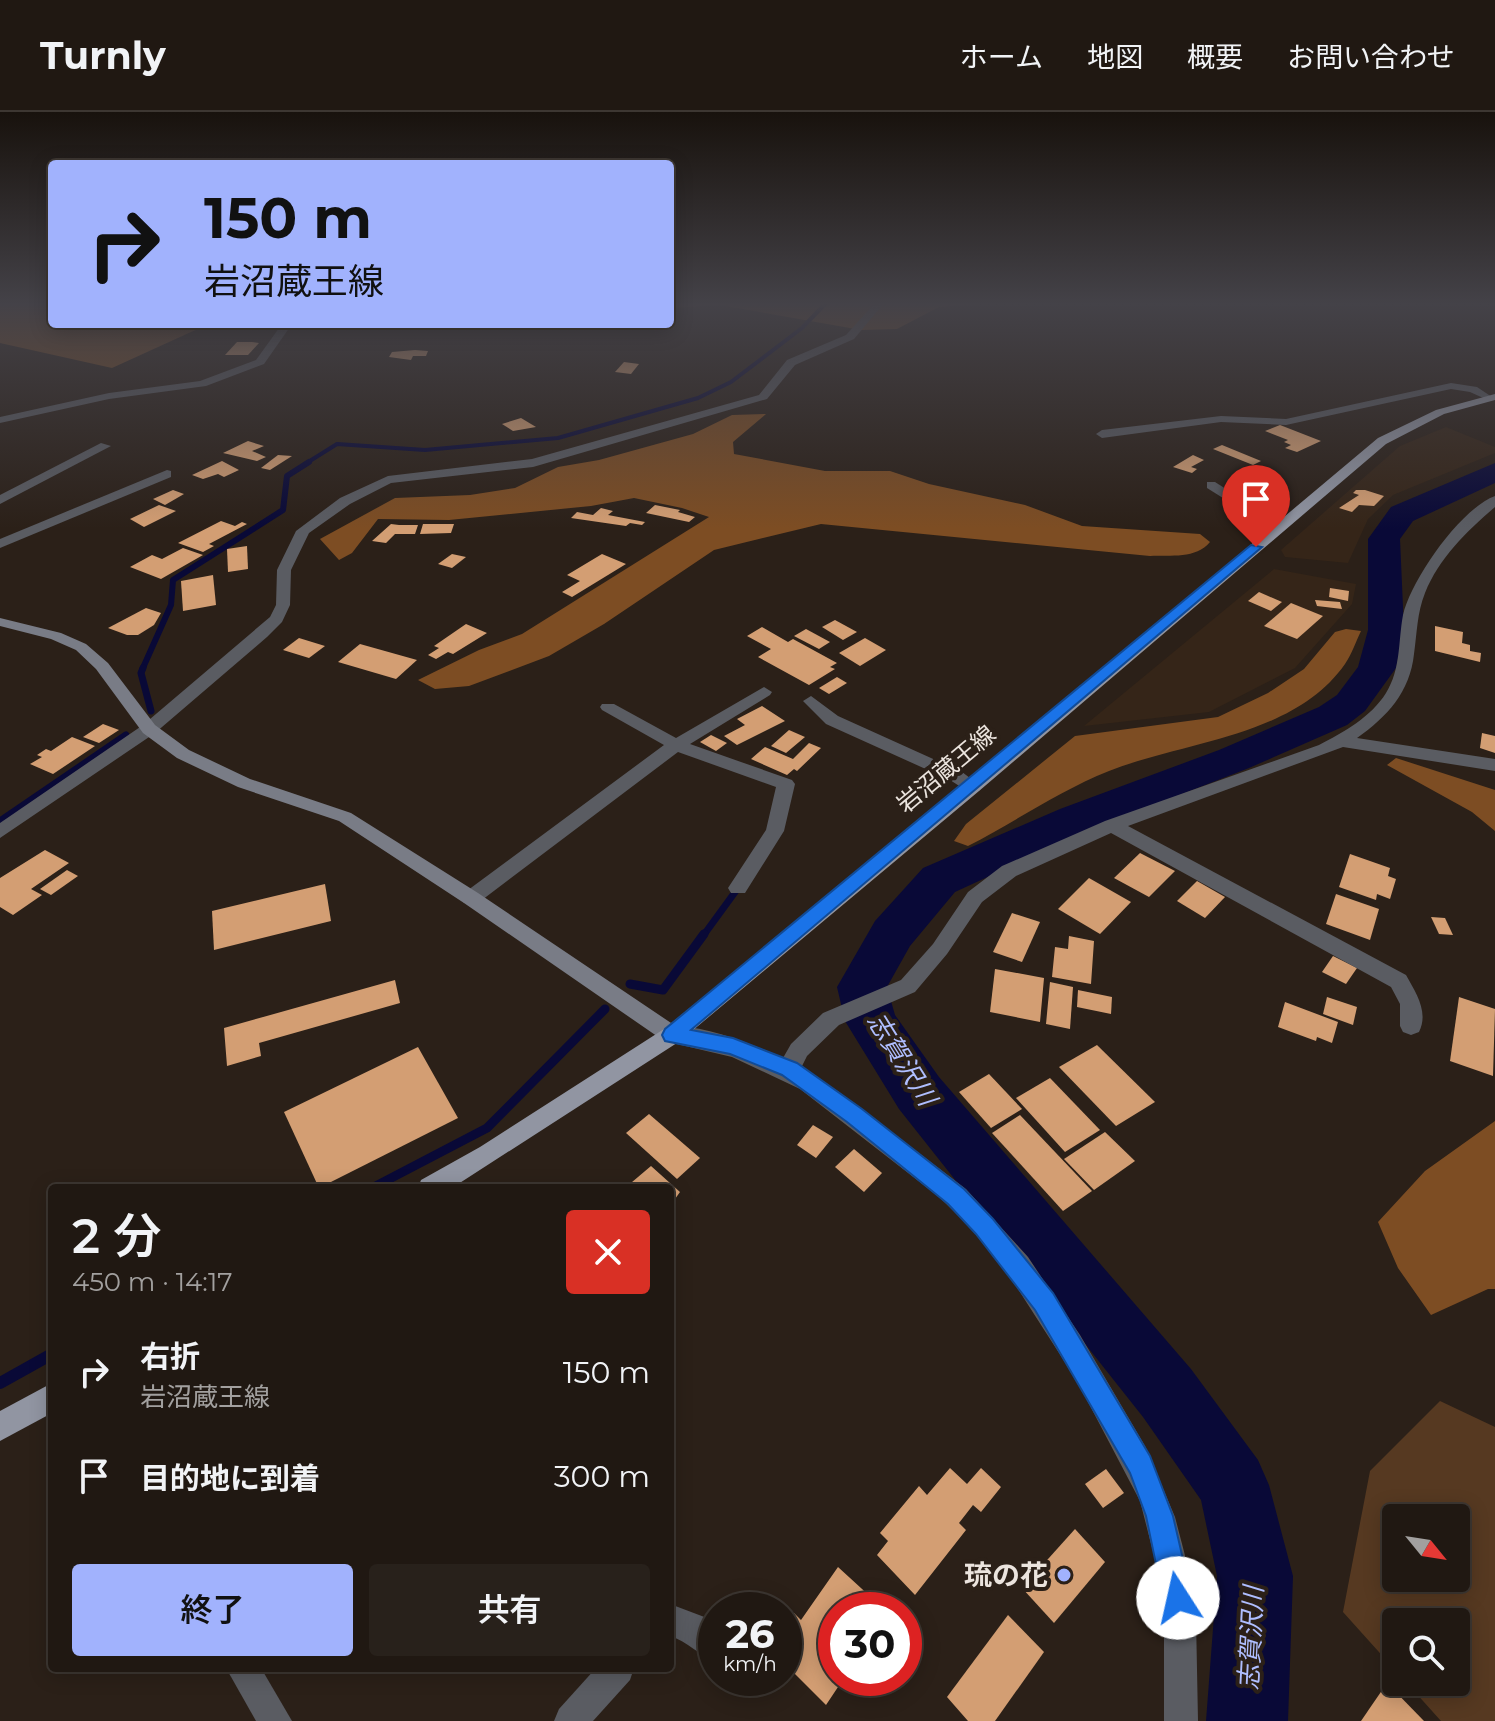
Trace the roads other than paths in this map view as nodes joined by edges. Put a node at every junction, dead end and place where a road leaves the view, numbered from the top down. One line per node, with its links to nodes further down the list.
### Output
1 (218, 378): 4 (street)
2 (774, 378): 17 (street)
3 (1492, 398): 5 (street); 11 (main road, 岩沼蔵王線)
4 (0, 420)
5 (1102, 434)
6 (105, 446): 9 (street)
7 (167, 474): 12 (street)
8 (1211, 485): 11 (street)
9 (0, 500)
10 (1495, 500): 18 (street)
11 (1279, 527): 21 (main road, 岩沼蔵王線)
12 (0, 544)
13 (0, 622): 17 (street)
14 (764, 692): 19 (street)
15 (811, 701): 21 (street)
16 (608, 707): 19 (street)
17 (149, 729): 23 (street); 25 (street)
18 (1341, 741): 20 (street); 22 (street)
19 (676, 745): 24 (street); 25 (street)
20 (1495, 765)
21 (973, 787): 27 (main road, 岩沼蔵王線)
22 (1112, 825): 26 (street); 28 (street)
23 (0, 832)
24 (738, 888)
25 (471, 898): 27 (street)
26 (1411, 1026)
27 (672, 1035): 28 (street); 29 (main road, 岩沼蔵王線)
28 (789, 1069): 38 (street)
29 (437, 1184)
30 (48, 1399): 31 (main road)
31 (0, 1427)
32 (674, 1621): 33 (street)
33 (698, 1631)
34 (244, 1672): 36 (street)
35 (614, 1672): 37 (street)
36 (275, 1721)
37 (571, 1721)
38 (1181, 1721)

